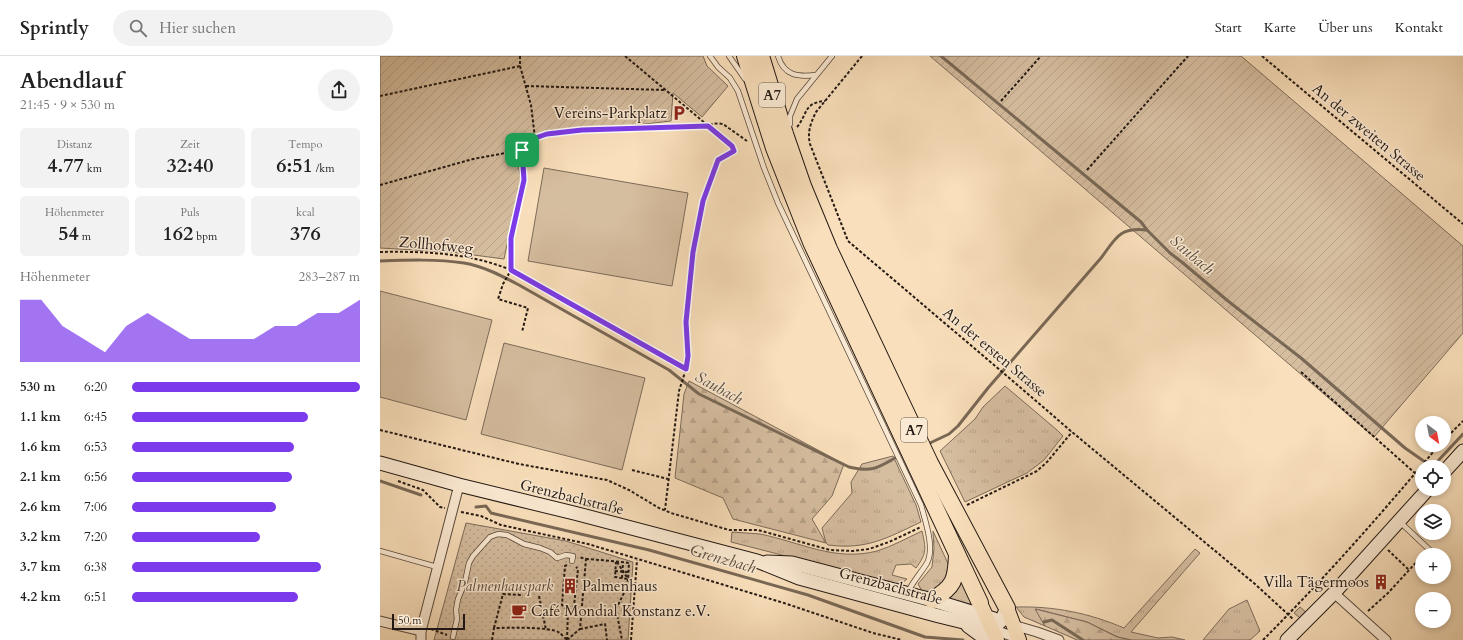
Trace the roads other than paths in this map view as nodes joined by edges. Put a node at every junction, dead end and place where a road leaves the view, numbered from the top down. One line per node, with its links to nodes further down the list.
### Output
1 (710, 56): 23 (lane)
2 (729, 56): 8 (lane)
3 (745, 56): 8 (highway, A7)
4 (761, 56): 9 (highway, A7)
5 (778, 56): 7 (lane)
6 (832, 56): 7 (lane)
7 (816, 75): 9 (lane)
8 (757, 97): 18 (highway, A7)
9 (790, 131): 28 (highway, A7)
10 (1463, 451): 12 (street)
11 (380, 463): 13 (street, Grenzbachstraße)
12 (1451, 464)
13 (459, 485): 20 (street, Grenzbachstraße); 21 (street)
14 (1422, 496): 15 (street)
15 (1399, 521): 16 (lane); 22 (street)
16 (1428, 548)
17 (380, 552): 21 (lane)
18 (957, 554): 24 (highway); 26 (highway, A7)
19 (572, 558): 31 (lane)
20 (757, 561): 23 (street, Grenzbachstraße); 25 (street, Grenzbachstraße)
21 (437, 567): 29 (street)
22 (1334, 592): 34 (street); 35 (street)
23 (908, 593): 24 (street, Grenzbachstraße); 25 (lane)
24 (932, 600): 26 (street, Grenzbachstraße)
25 (901, 606): 28 (street, Grenzbachstraße)
26 (983, 609): 28 (main road)
27 (380, 621): 29 (street)
28 (1000, 627): 30 (street); 32 (main road); 32 (street, Grenzbachstraße)
29 (421, 632)
30 (1038, 632): 32 (street); 33 (street)
31 (453, 637)
32 (1019, 640)
33 (1059, 640)
34 (1287, 640)
35 (1386, 640)

